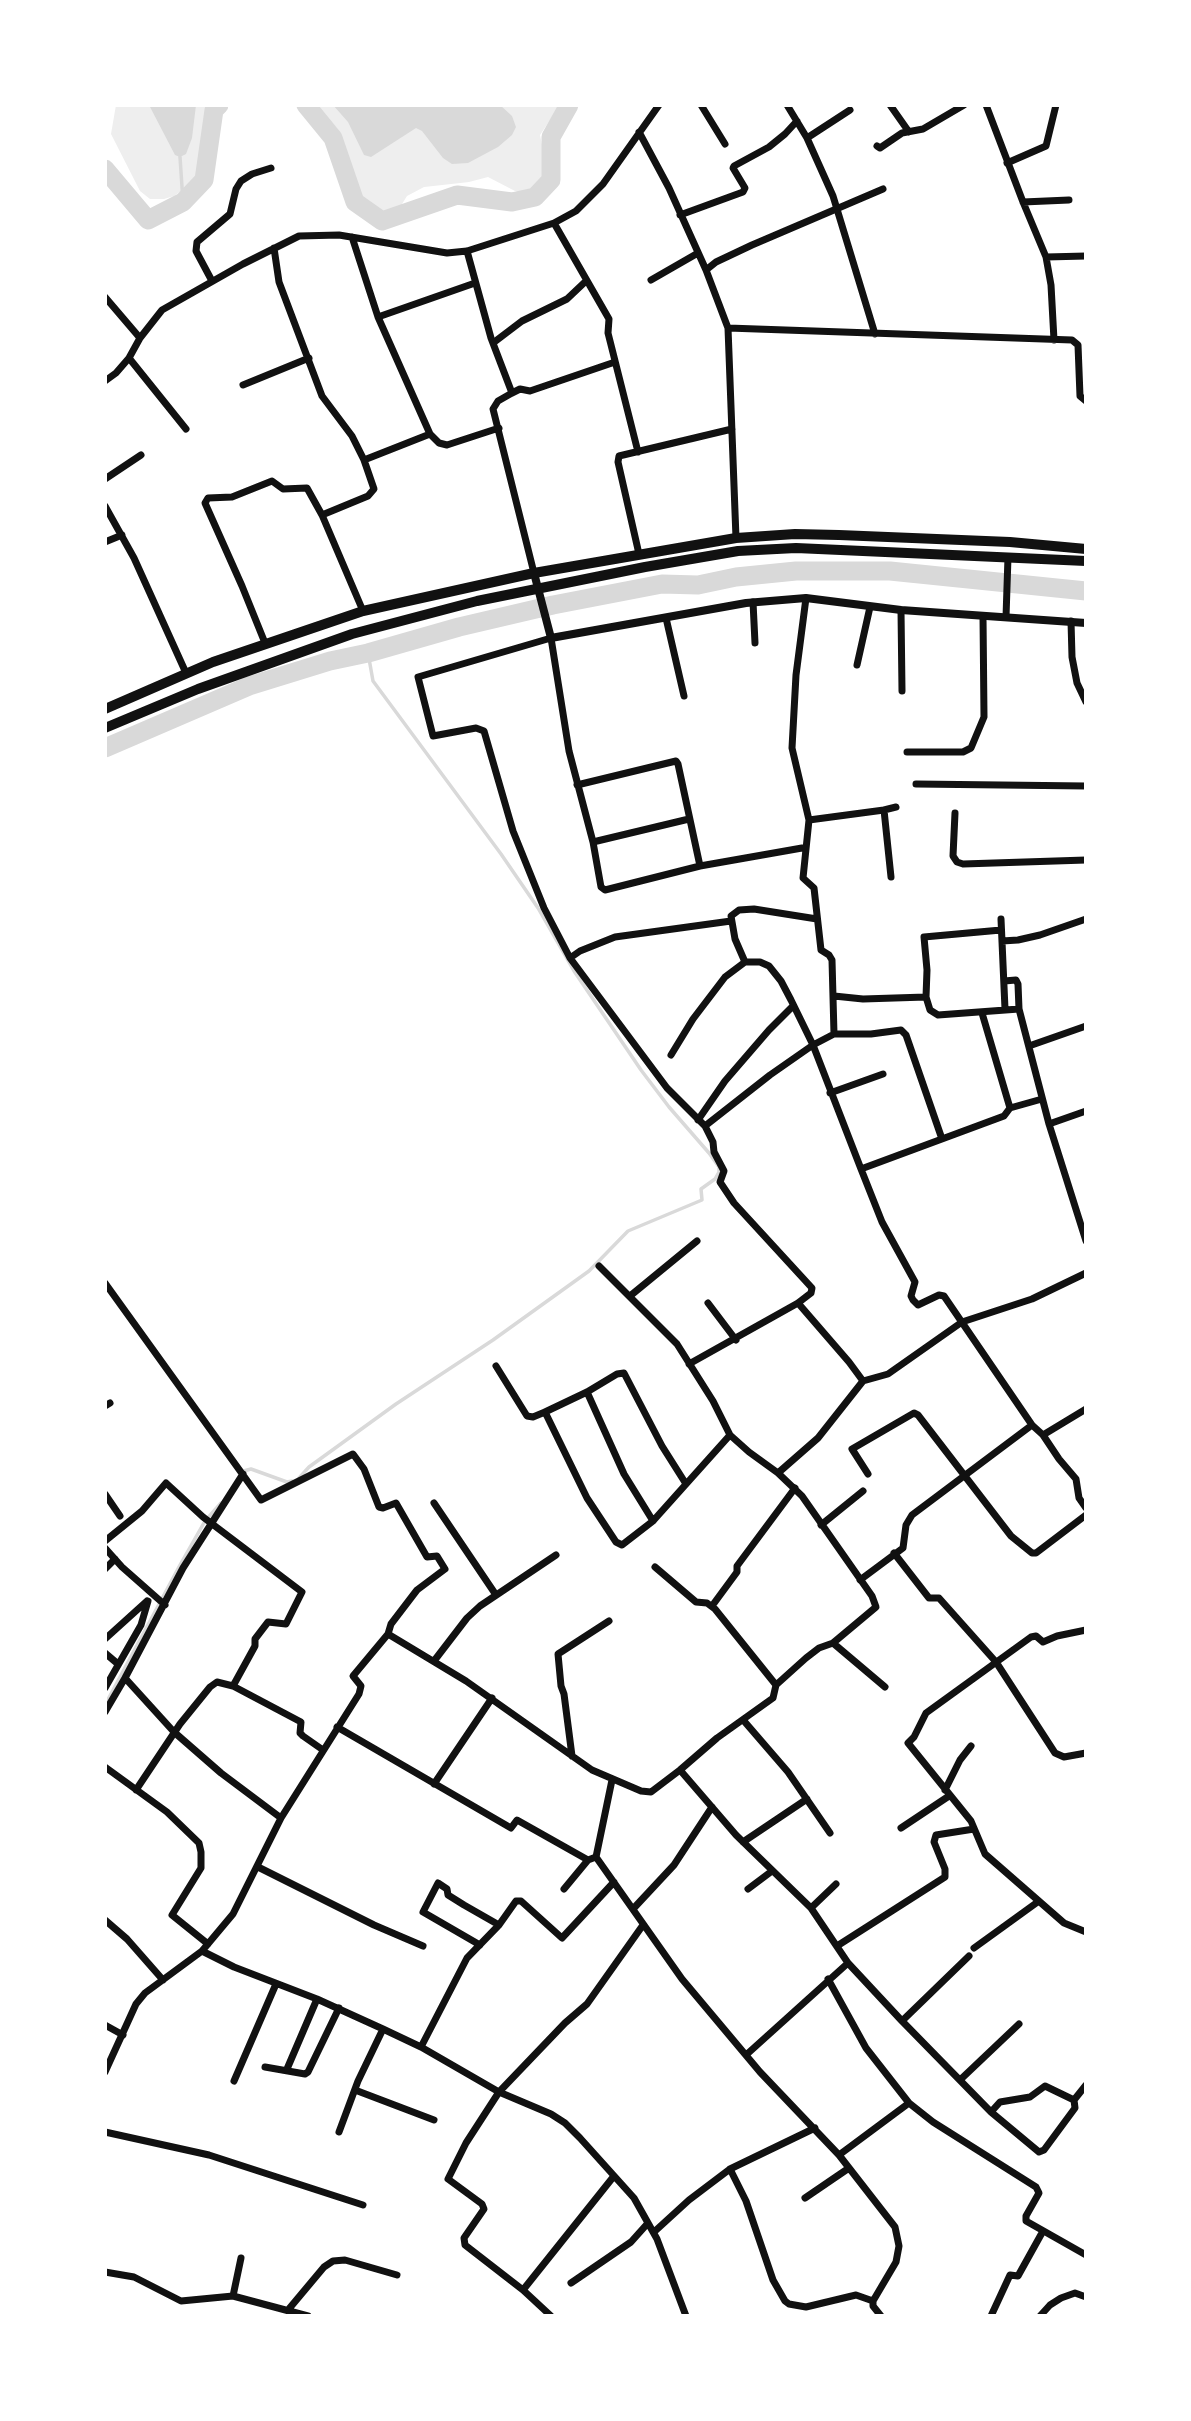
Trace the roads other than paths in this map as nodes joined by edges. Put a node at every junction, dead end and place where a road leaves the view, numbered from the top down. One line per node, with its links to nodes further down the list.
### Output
1 (659, 105): 10 (street)
2 (701, 105): 13 (street)
3 (787, 105): 9 (street)
4 (890, 105): 11 (street)
5 (964, 105): 11 (street)
6 (986, 105): 15 (street)
7 (1056, 105): 15 (street)
8 (850, 110): 12 (street)
9 (797, 121): 12 (street); 21 (street)
10 (639, 132): 21 (street); 22 (street)
11 (909, 132): 14 (street)
12 (807, 138): 20 (street)
13 (725, 144)
14 (877, 146)
15 (1007, 163): 19 (street)
16 (271, 168): 31 (street)
17 (883, 189): 20 (street)
18 (1069, 200): 19 (street)
19 (1023, 202): 28 (street)
20 (838, 210): 29 (street); 37 (street)
21 (680, 215): 26 (street)
22 (554, 223): 25 (street); 32 (street)
23 (352, 237): 24 (street); 25 (street); 35 (street)
24 (274, 248): 31 (street); 42 (street)
25 (467, 251): 33 (street)
26 (698, 253): 29 (street); 30 (street)
27 (1086, 256): 28 (street)
28 (1046, 257): 39 (street)
29 (706, 270): 36 (street)
30 (651, 280)
31 (212, 281): 38 (street)
32 (586, 282): 40 (street); 43 (street)
33 (475, 283): 35 (street); 40 (street)
34 (105, 297): 38 (street)
35 (378, 317): 52 (street)
36 (728, 328): 37 (street); 51 (street)
37 (875, 334): 39 (street)
38 (140, 338): 41 (street)
39 (1054, 340): 44 (street)
40 (493, 343): 47 (street)
41 (129, 358): 45 (street); 50 (street)
42 (309, 358): 46 (street); 55 (street)
43 (615, 362): 47 (street); 53 (street)
44 (1082, 370): 48 (street)
45 (105, 381)
46 (243, 385)
47 (512, 393): 49 (street)
48 (1083, 399)
49 (499, 428): 52 (street); 68 (street)
50 (186, 429)
51 (732, 429): 53 (street); 61 (street)
52 (430, 434): 55 (street)
53 (638, 452): 65 (street)
54 (141, 455): 56 (street)
55 (364, 460): 58 (street)
56 (105, 479)
57 (105, 506): 59 (street)
58 (322, 515): 74 (street); 81 (street)
59 (122, 535): 62 (street); 84 (street)
60 (779, 535): 61 (highway); 63 (highway); 64 (highway)
61 (736, 538): 65 (highway)
62 (105, 542)
63 (780, 549): 67 (highway); 69 (highway)
64 (1086, 549)
65 (639, 554): 68 (highway)
66 (1086, 561): 67 (highway)
67 (1008, 563): 76 (street)
68 (534, 573): 69 (street); 74 (highway)
69 (538, 592): 80 (street); 89 (highway)
70 (806, 598): 71 (street); 72 (street); 98 (street)
71 (753, 602): 77 (street); 82 (street)
72 (870, 607): 73 (street); 83 (street)
73 (901, 610): 75 (street); 85 (street)
74 (363, 611): 81 (highway)
75 (983, 616): 76 (street); 90 (street)
76 (1006, 617): 78 (street)
77 (666, 618): 80 (street); 86 (street)
78 (1071, 621): 79 (street); 87 (street)
79 (1086, 623)
80 (551, 638): 92 (street); 110 (street)
81 (265, 643): 84 (highway)
82 (755, 643)
83 (857, 665)
84 (186, 673): 88 (highway)
85 (902, 691)
86 (684, 696)
87 (1086, 702)
88 (105, 709)
89 (105, 728)
90 (907, 752)
91 (916, 784): 93 (street)
92 (578, 785): 97 (street); 99 (street)
93 (1086, 786)
94 (896, 807): 95 (street)
95 (884, 810): 98 (street); 103 (street)
96 (955, 813): 101 (street)
97 (689, 819): 99 (street); 102 (street)
98 (809, 821): 104 (street)
99 (593, 842): 102 (street)
100 (802, 848): 102 (street)
101 (1086, 860)
102 (700, 866)
103 (891, 877)
104 (817, 919): 107 (street); 113 (street)
105 (1001, 919): 108 (street)
106 (1086, 919): 109 (street)
107 (731, 921): 110 (street); 111 (street)
108 (1002, 930): 109 (street); 114 (street)
109 (1002, 941): 112 (street)
110 (570, 958): 129 (street)
111 (745, 962): 115 (street); 123 (street)
112 (1004, 981): 116 (street); 117 (street)
113 (834, 996): 114 (street); 120 (street)
114 (926, 997): 118 (street)
115 (793, 1006): 121 (street); 129 (street)
116 (1005, 1009): 117 (street); 118 (street)
117 (1020, 1011): 122 (street)
118 (982, 1013): 127 (street)
119 (1086, 1026): 122 (street)
120 (834, 1034): 121 (street); 132 (street)
121 (813, 1045): 125 (street); 131 (street)
122 (1029, 1046): 126 (street)
123 (671, 1055)
124 (883, 1074): 125 (street)
125 (830, 1093): 133 (street)
126 (1042, 1099): 127 (street); 130 (street)
127 (1010, 1108): 132 (street)
128 (1086, 1111): 130 (street)
129 (698, 1120): 131 (street)
130 (1049, 1124): 134 (street)
131 (705, 1126): 141 (street)
132 (942, 1139): 133 (street)
133 (861, 1169): 142 (street)
134 (1086, 1240)
135 (697, 1241): 139 (street)
136 (599, 1266): 139 (street)
137 (1086, 1273): 142 (street)
138 (105, 1283): 153 (street)
139 (630, 1296): 144 (street)
140 (708, 1303): 143 (street)
141 (798, 1303): 143 (street); 146 (street)
142 (962, 1322): 146 (street); 150 (street)
143 (736, 1340): 144 (street)
144 (689, 1364): 151 (street)
145 (496, 1366): 149 (street)
146 (863, 1381): 154 (street)
147 (587, 1392): 149 (street); 157 (street); 166 (street)
148 (1086, 1409): 152 (street)
149 (545, 1412): 166 (street)
150 (1032, 1425): 152 (street); 156 (street)
151 (730, 1435): 154 (street); 157 (street)
152 (1043, 1435): 162 (street)
153 (241, 1472): 165 (street); 181 (street)
154 (778, 1473): 158 (street)
155 (868, 1474): 156 (street)
156 (964, 1475): 163 (street); 170 (street)
157 (686, 1484): 166 (street)
158 (795, 1488): 167 (street); 178 (street)
159 (863, 1491): 167 (street)
160 (105, 1494): 164 (street)
161 (434, 1503): 176 (street)
162 (1086, 1508)
163 (1086, 1515)
164 (120, 1516)
165 (208, 1520): 168 (street); 177 (street); 190 (street)
166 (653, 1521)
167 (821, 1525): 175 (street)
168 (105, 1541)
169 (105, 1548): 172 (street)
170 (894, 1553): 175 (street); 186 (street)
171 (556, 1555): 176 (street)
172 (114, 1559): 174 (street); 177 (street)
173 (655, 1567): 178 (street)
174 (105, 1569)
175 (860, 1580): 183 (street)
176 (496, 1595): 185 (street)
177 (157, 1601): 182 (street); 187 (street); 188 (street)
178 (712, 1606): 189 (street)
179 (609, 1621): 201 (street)
180 (1086, 1630): 186 (street)
181 (388, 1634): 185 (street); 196 (street)
182 (105, 1639)
183 (833, 1643): 189 (street); 191 (street)
184 (105, 1653): 187 (street)
185 (434, 1661): 193 (street)
186 (996, 1662): 200 (street); 207 (street)
187 (118, 1664): 192 (street)
188 (125, 1678): 194 (street); 197 (street)
189 (775, 1685): 195 (street)
190 (233, 1686): 197 (street); 199 (street)
191 (885, 1687)
192 (105, 1688)
193 (492, 1698): 201 (street); 205 (street)
194 (105, 1712)
195 (744, 1721): 203 (street); 208 (street)
196 (337, 1727): 199 (street); 205 (street)
197 (174, 1732): 206 (street); 210 (street)
198 (971, 1746): 207 (street)
199 (323, 1750): 210 (street)
200 (1086, 1753)
201 (572, 1756): 204 (street)
202 (105, 1767): 206 (street)
203 (680, 1770): 204 (street); 209 (street)
204 (612, 1780): 215 (street)
205 (434, 1784): 215 (street)
206 (135, 1790): 229 (street)
207 (947, 1793): 211 (street); 212 (street)
208 (807, 1799): 213 (street); 214 (street)
209 (712, 1807): 214 (street); 224 (street)
210 (281, 1818): 216 (street)
211 (901, 1828)
212 (974, 1829): 222 (street); 232 (street)
213 (830, 1833)
214 (743, 1842): 217 (street)
215 (592, 1858): 218 (street); 220 (street)
216 (257, 1867): 229 (street); 230 (street)
217 (772, 1871): 221 (street); 223 (street)
218 (614, 1882): 224 (street); 226 (street)
219 (836, 1884): 223 (street)
220 (564, 1889)
221 (748, 1889)
222 (1039, 1901): 228 (street); 233 (street)
223 (811, 1908): 232 (street)
224 (633, 1909): 227 (street)
225 (105, 1920): 238 (street)
226 (499, 1925): 231 (street); 231 (street)
227 (643, 1925): 248 (street); 256 (street)
228 (1086, 1932)
229 (208, 1944): 234 (street)
230 (423, 1945)
231 (480, 1945): 247 (street)
232 (837, 1946): 236 (street)
233 (974, 1948)
234 (202, 1951): 238 (street); 239 (street)
235 (969, 1956): 242 (street)
236 (848, 1963): 237 (street); 242 (street)
237 (828, 1979): 248 (street); 258 (street)
238 (163, 1980): 246 (street)
239 (276, 1984): 240 (street); 253 (street)
240 (317, 1999): 241 (street); 250 (street)
241 (339, 2008): 245 (street); 250 (street)
242 (902, 2021): 252 (street)
243 (1019, 2024): 252 (street)
244 (105, 2025): 246 (street)
245 (383, 2029): 247 (street); 255 (street)
246 (122, 2035): 251 (street)
247 (421, 2047): 256 (street)
248 (746, 2055): 261 (street)
249 (265, 2067): 250 (street)
250 (286, 2069)
251 (105, 2072)
252 (960, 2080): 259 (street)
253 (234, 2081)
254 (1086, 2085): 257 (street)
255 (355, 2090): 260 (street); 263 (street)
256 (499, 2092): 267 (street); 278 (street)
257 (1074, 2100): 259 (street); 259 (street)
258 (909, 2102): 264 (street); 271 (street)
259 (991, 2112)
260 (434, 2120)
261 (815, 2128): 264 (street); 266 (street)
262 (105, 2132): 269 (street)
263 (340, 2132)
264 (839, 2155): 265 (street)
265 (849, 2168): 268 (street); 281 (street)
266 (730, 2169): 272 (street); 281 (street)
267 (614, 2176): 270 (street); 278 (street)
268 (805, 2199)
269 (362, 2205)
270 (649, 2223): 272 (street); 277 (street)
271 (1043, 2231): 273 (street); 287 (street)
272 (654, 2232): 285 (street)
273 (1086, 2255)
274 (241, 2258): 279 (street)
275 (105, 2272): 279 (street)
276 (397, 2275): 282 (street)
277 (571, 2283)
278 (523, 2290): 284 (street)
279 (233, 2296): 282 (street)
280 (1086, 2297): 288 (street)
281 (873, 2301): 286 (street)
282 (288, 2310): 283 (street)
283 (308, 2316)
284 (551, 2316)
285 (686, 2316)
286 (881, 2316)
287 (991, 2316)
288 (1040, 2316)

